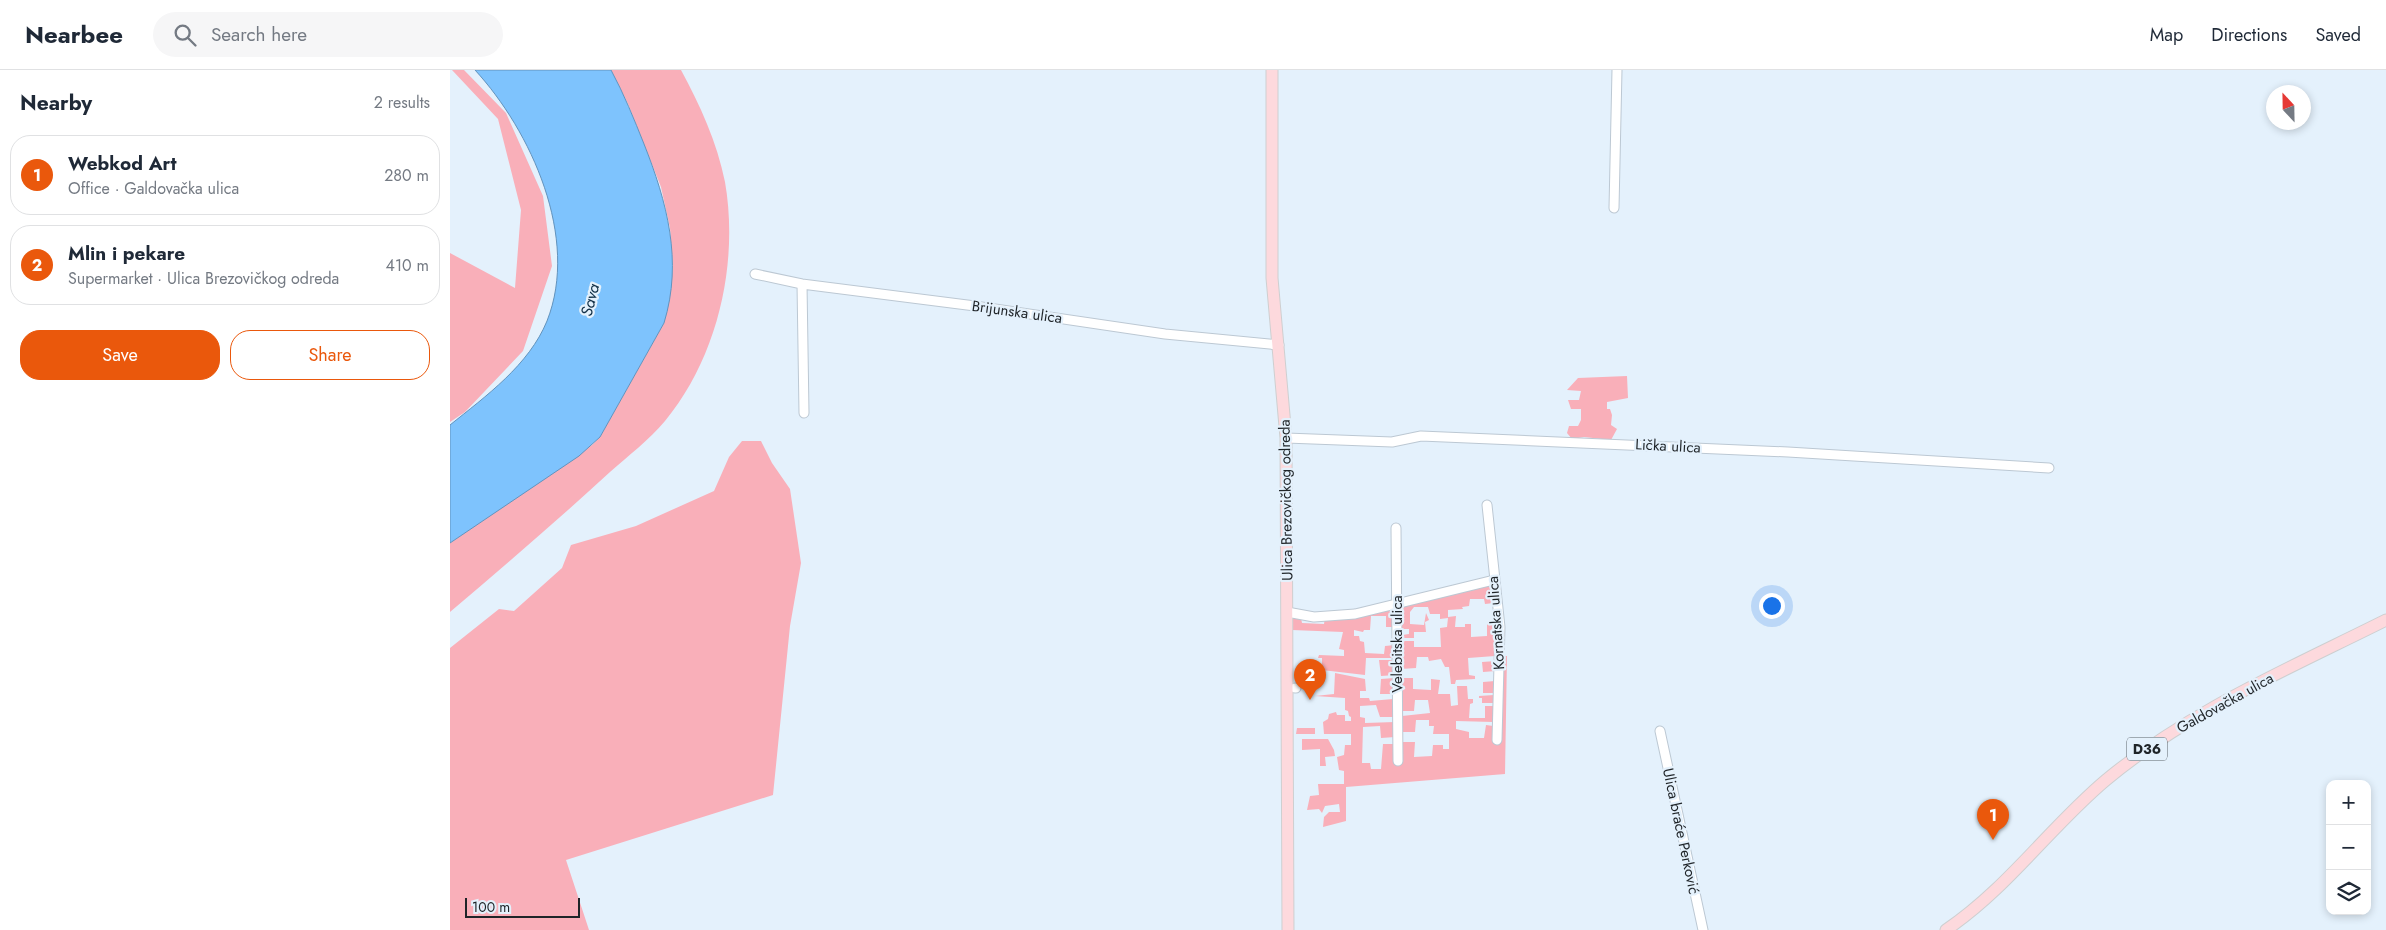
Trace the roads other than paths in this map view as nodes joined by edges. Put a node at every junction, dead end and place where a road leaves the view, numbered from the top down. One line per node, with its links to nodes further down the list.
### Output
1 (1272, 70): 6 (main road, Ulica Brezovičkog odreda)
2 (1617, 70): 3 (street)
3 (1614, 208)
4 (755, 274): 5 (street, Brijunska ulica)
5 (802, 284): 6 (street, Brijunska ulica); 7 (street)
6 (1279, 345): 8 (main road, Ulica Brezovičkog odreda)
7 (804, 413)
8 (1286, 438): 9 (street, Lička ulica); 14 (main road, Ulica Brezovičkog odreda)
9 (2049, 468)
10 (1487, 505): 12 (street, Kornatska ulica)
11 (1396, 528): 13 (street, Velebitska ulica)
12 (1494, 580): 13 (street); 17 (street, Kornatska ulica)
13 (1397, 603): 14 (street); 18 (street, Velebitska ulica)
14 (1287, 612): 19 (main road, Ulica Brezovičkog odreda)
15 (2386, 620): 21 (main road, Galdovačka ulica / D36)
16 (1660, 731): 20 (street, Ulica braće Perković)
17 (1497, 740)
18 (1398, 761)
19 (1288, 930)
20 (1703, 930)
21 (1946, 930)

